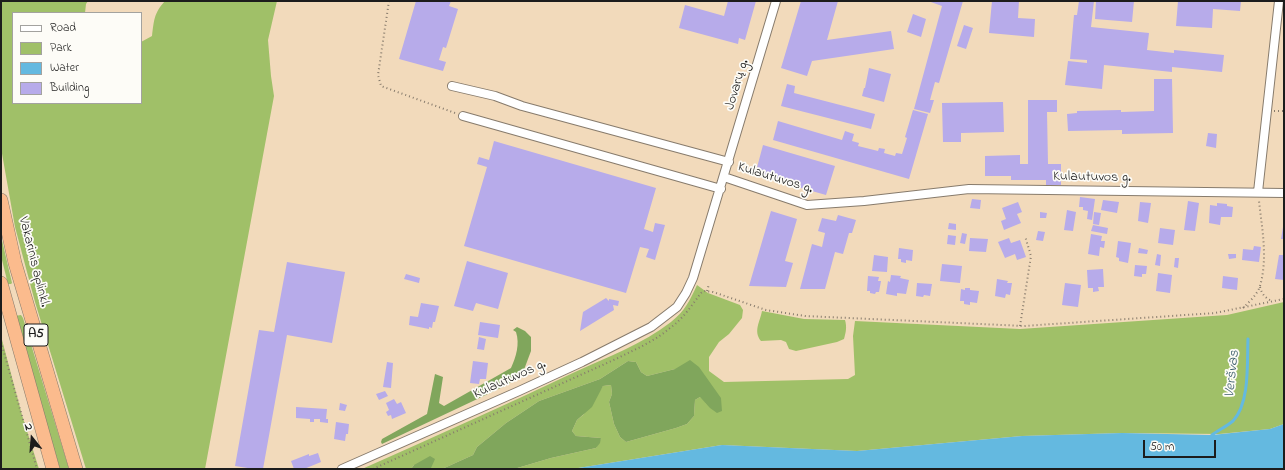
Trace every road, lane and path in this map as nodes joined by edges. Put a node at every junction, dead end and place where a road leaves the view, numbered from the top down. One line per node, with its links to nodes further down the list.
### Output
1 (389, 1): 5 (path)
2 (776, 1): 6 (street, Jovarų g.)
3 (1279, 1): 9 (street)
4 (452, 86): 6 (street)
5 (463, 116): 8 (street)
6 (729, 162): 7 (street, Jovarų g.)
7 (724, 177): 8 (street, Kulautuvos g.); 9 (street, Kulautuvos g.)
8 (721, 189): 25 (street, Kulautuvos g.)
9 (1258, 192): 10 (street, Kulautuvos g.); 15 (path)
10 (1284, 193)
11 (1, 200): 24 (highway, Vakarinis aplinkl. / A5)
12 (1025, 236): 20 (path)
13 (1, 283): 23 (highway, A5)
14 (709, 284): 16 (path)
15 (1260, 287): 18 (path); 19 (path)
16 (707, 291): 20 (path); 26 (path)
17 (1284, 299): 18 (path)
18 (1273, 302): 19 (path)
19 (1242, 309): 20 (path)
20 (1020, 326)
21 (1, 342): 22 (path)
22 (37, 469)
23 (53, 469)
24 (76, 469)
25 (342, 469)
26 (373, 469)

